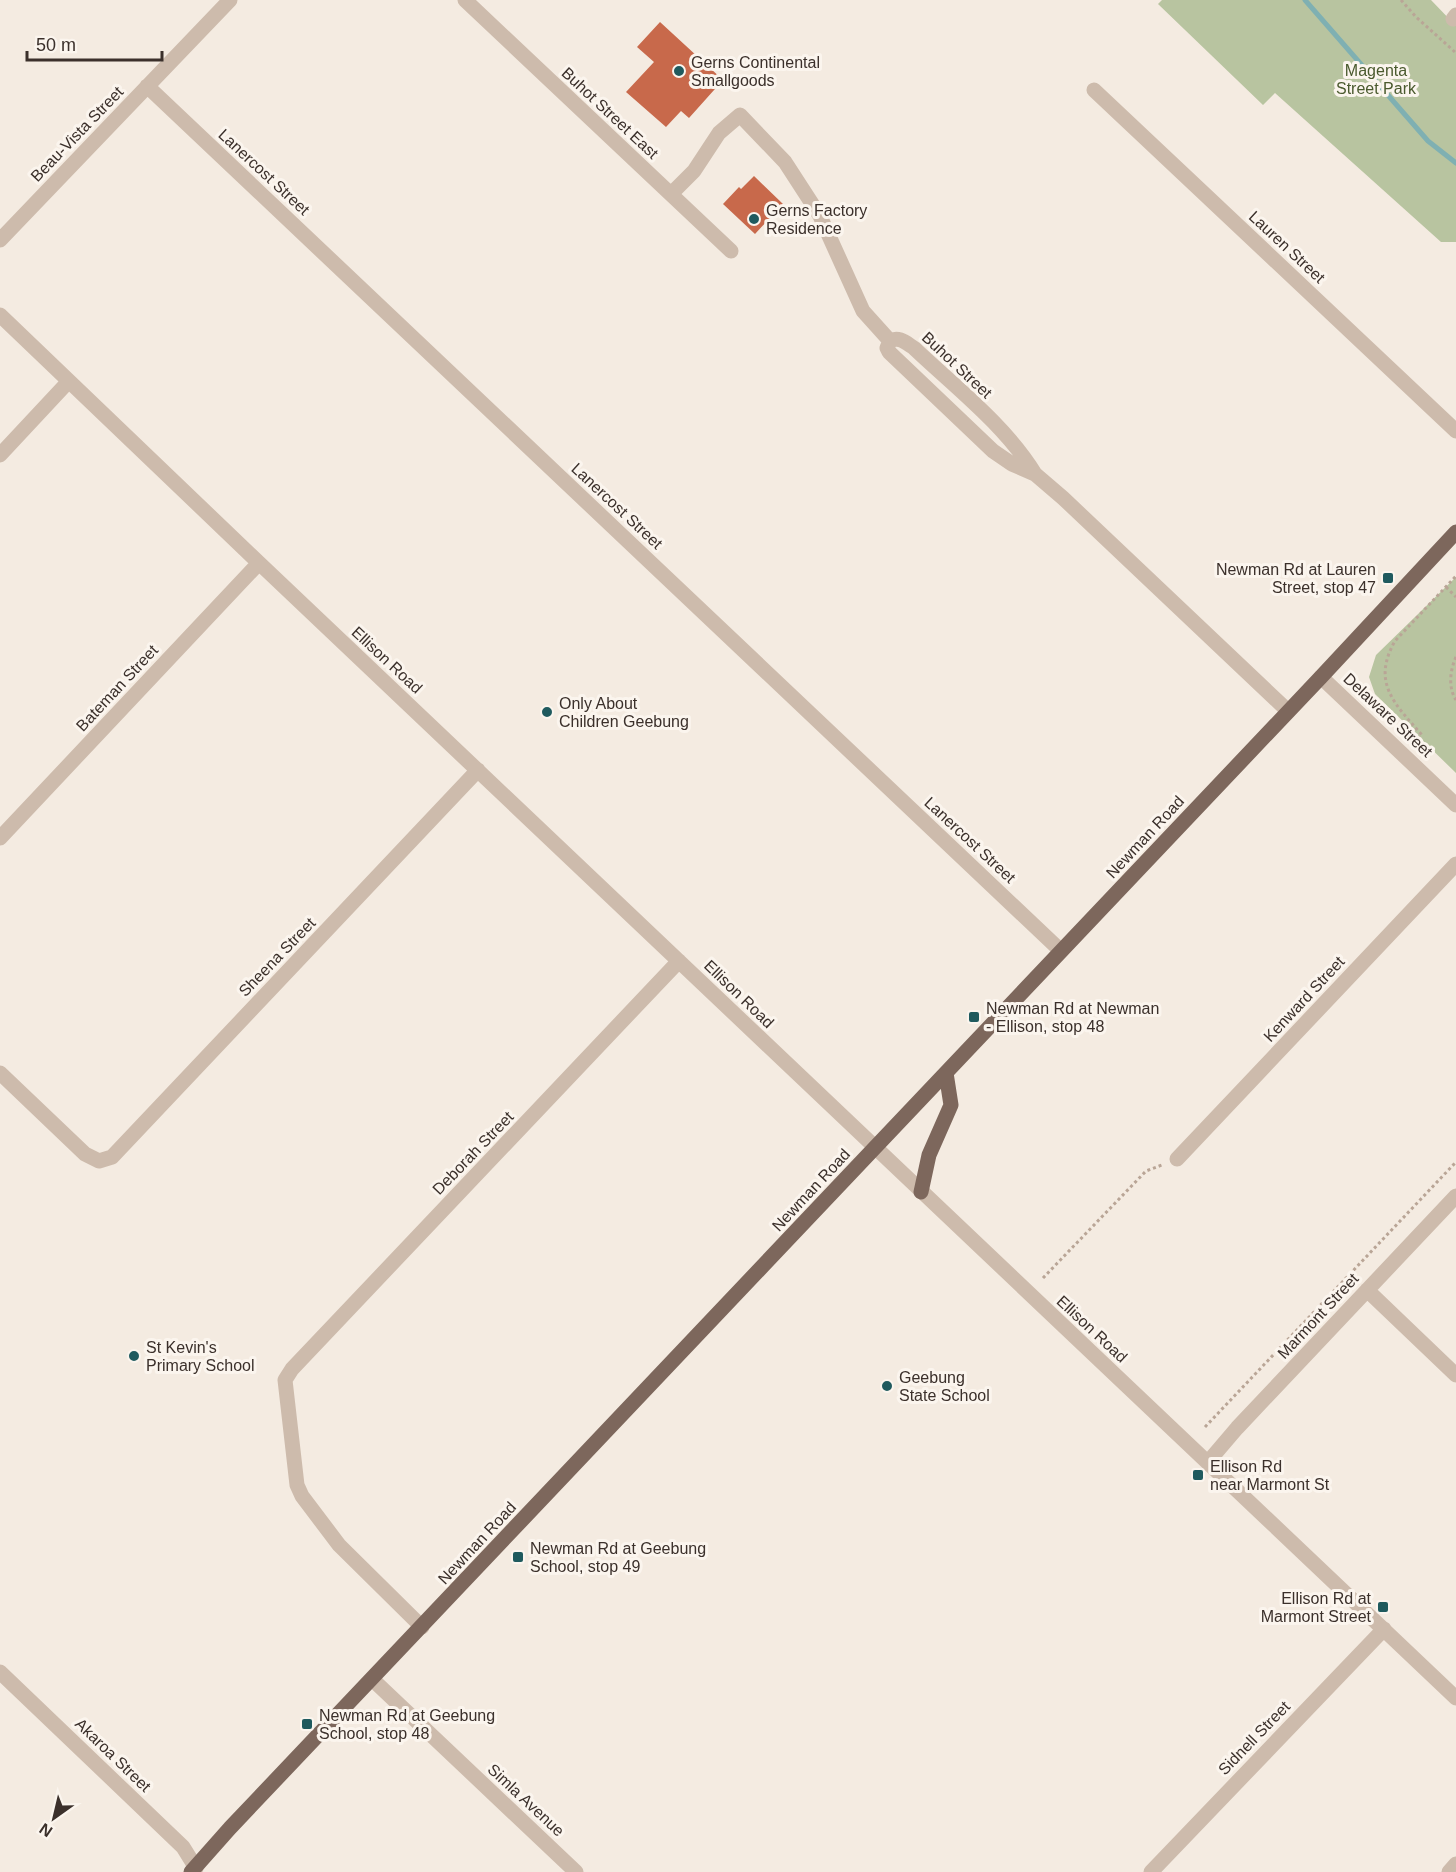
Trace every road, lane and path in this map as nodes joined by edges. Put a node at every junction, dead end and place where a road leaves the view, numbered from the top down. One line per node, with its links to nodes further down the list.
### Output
1 (230, 0): 5 (street, Beau-Vista Street)
2 (465, 0): 7 (street, Buhot Street East)
3 (1401, 0): 4 (path)
4 (1456, 53)
5 (147, 86): 8 (street, Beau-Vista Street); 28 (street, Lanercost Street)
6 (1094, 90): 12 (street, Lauren Street)
7 (670, 194): 9 (street, Buhot Street East); 22 (street)
8 (0, 240)
9 (731, 251)
10 (0, 315): 11 (street, Ellison Road)
11 (69, 381): 13 (street); 15 (street, Ellison Road)
12 (1456, 431)
13 (0, 455)
14 (1456, 532): 20 (main road, Newman Road)
15 (260, 563): 24 (street, Ellison Road); 26 (street, Bateman Street)
16 (1456, 576): 17 (path)
17 (1446, 586): 18 (path); 23 (path)
18 (1456, 597)
19 (1456, 657): 21 (path)
20 (1321, 677): 22 (main road, Newman Road); 25 (street, Delaware Street)
21 (1456, 700)
22 (1288, 711): 28 (main road, Newman Road)
23 (1415, 742)
24 (478, 770): 29 (street, Ellison Road); 30 (street, Sheena Street)
25 (1456, 805)
26 (0, 838)
27 (1456, 864): 33 (street, Kenward Street)
28 (1061, 951): 31 (main road, Newman Road)
29 (679, 961): 32 (street, Ellison Road); 42 (street, Deborah Street)
30 (0, 1073)
31 (946, 1073): 32 (main road, Newman Road); 35 (main road)
32 (875, 1148): 35 (street, Ellison Road); 42 (main road, Newman Road)
33 (1177, 1160): 37 (path)
34 (1456, 1162): 40 (path)
35 (921, 1192): 41 (street, Ellison Road)
36 (1456, 1196): 38 (street, Marmont Street)
37 (1043, 1278)
38 (1367, 1290): 39 (street); 41 (street, Marmont Street)
39 (1456, 1375)
40 (1204, 1427)
41 (1208, 1462): 43 (street, Ellison Road)
42 (422, 1627): 45 (main road, Newman Road)
43 (1384, 1629): 46 (street, Ellison Road); 50 (street, Sidnell Street)
44 (0, 1672): 48 (street, Akaroa Street)
45 (372, 1679): 48 (main road, Newman Road); 49 (street, Simla Avenue)
46 (1456, 1698)
47 (1456, 1864): 51 (street)
48 (193, 1870)
49 (576, 1872)
50 (1151, 1872)
51 (1449, 1872)

